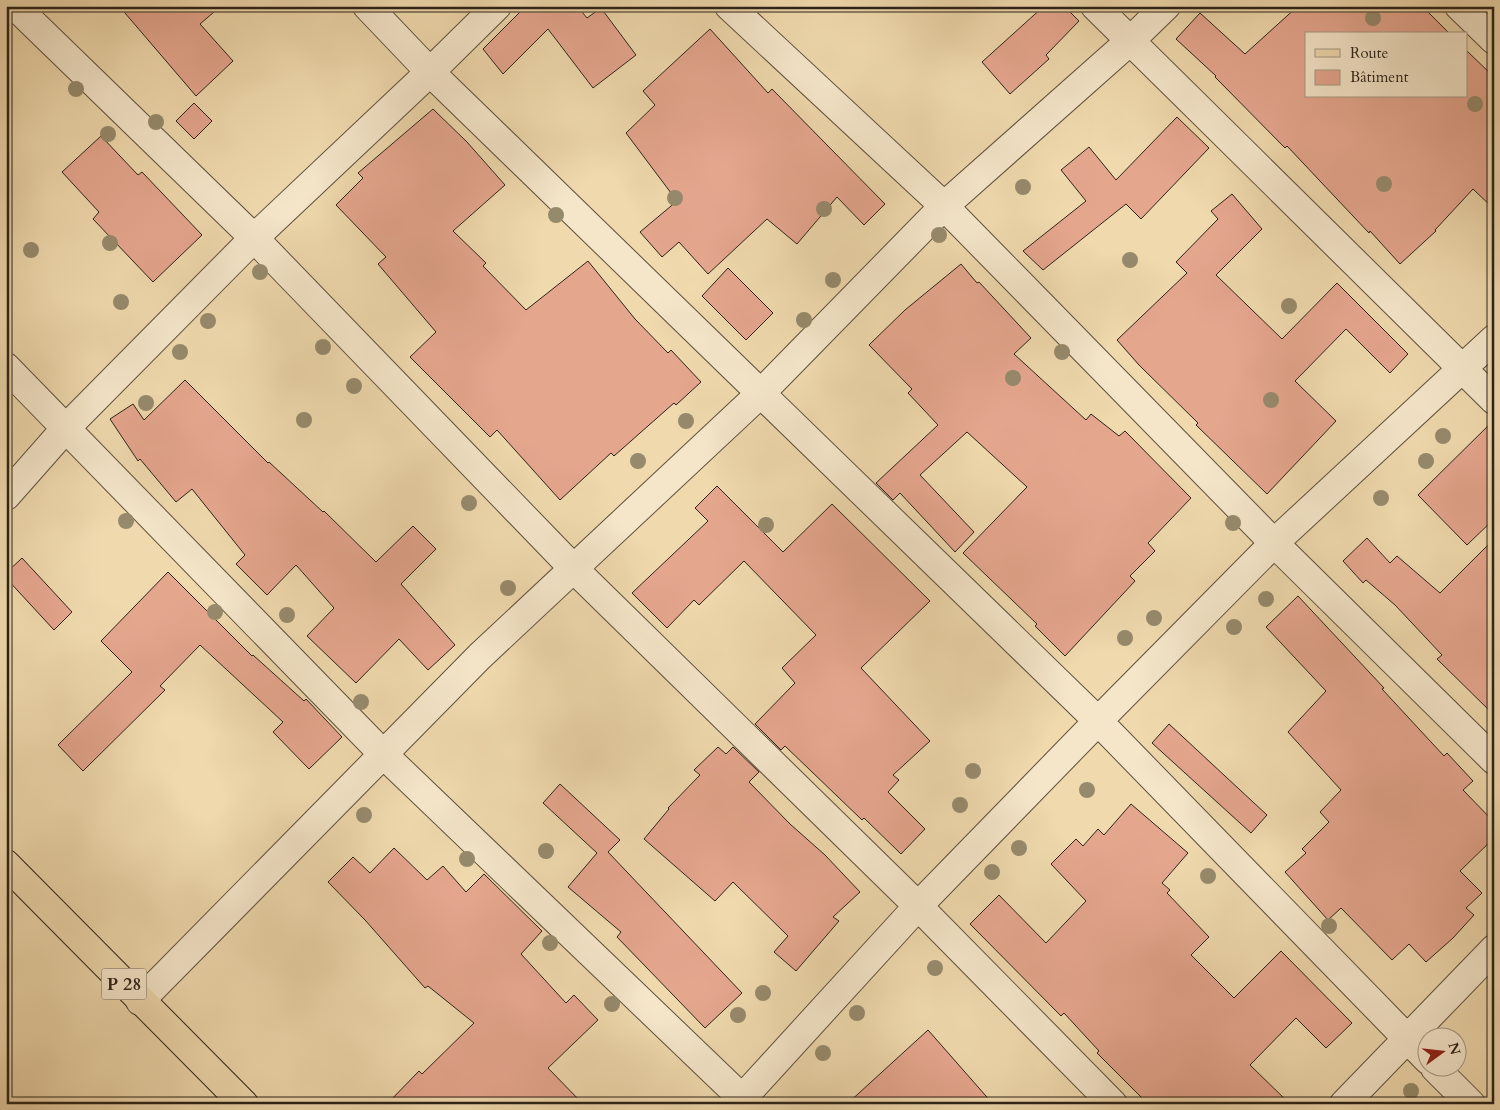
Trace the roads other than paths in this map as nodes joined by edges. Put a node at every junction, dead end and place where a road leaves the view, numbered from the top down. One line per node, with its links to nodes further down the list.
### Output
1 (15, 6): 12 (street)
2 (367, 6): 10 (street)
3 (497, 6): 10 (street)
4 (730, 6): 11 (street)
5 (1095, 6): 9 (street)
6 (1166, 6): 9 (street)
7 (1459, 6): 8 (street)
8 (1494, 40)
9 (1130, 41): 11 (street); 15 (street)
10 (430, 72): 12 (street); 16 (street)
11 (944, 206): 16 (street); 20 (street)
12 (254, 238): 18 (street); 21 (street)
13 (1494, 340): 15 (street)
14 (6, 367): 18 (street)
15 (1463, 368): 17 (street); 20 (street)
16 (760, 394): 21 (street); 22 (street)
17 (1494, 400)
18 (66, 428): 19 (street); 23 (street)
19 (6, 496)
20 (1274, 543): 22 (street); 24 (street)
21 (574, 569): 23 (street); 26 (street)
22 (1098, 721): 26 (street); 29 (street)
23 (384, 755): 28 (street); 32 (street)
24 (1494, 760)
25 (6, 864): 28 (main road, P 28)
26 (918, 906): 32 (street); 34 (street)
27 (1494, 949): 29 (street)
28 (140, 1001): 33 (main road, P 28)
29 (1405, 1038): 30 (street); 35 (street)
30 (1418, 1050)
31 (1445, 1078): 36 (street)
32 (742, 1102)
33 (244, 1104)
34 (1113, 1104)
35 (1344, 1104)
36 (1472, 1104)

